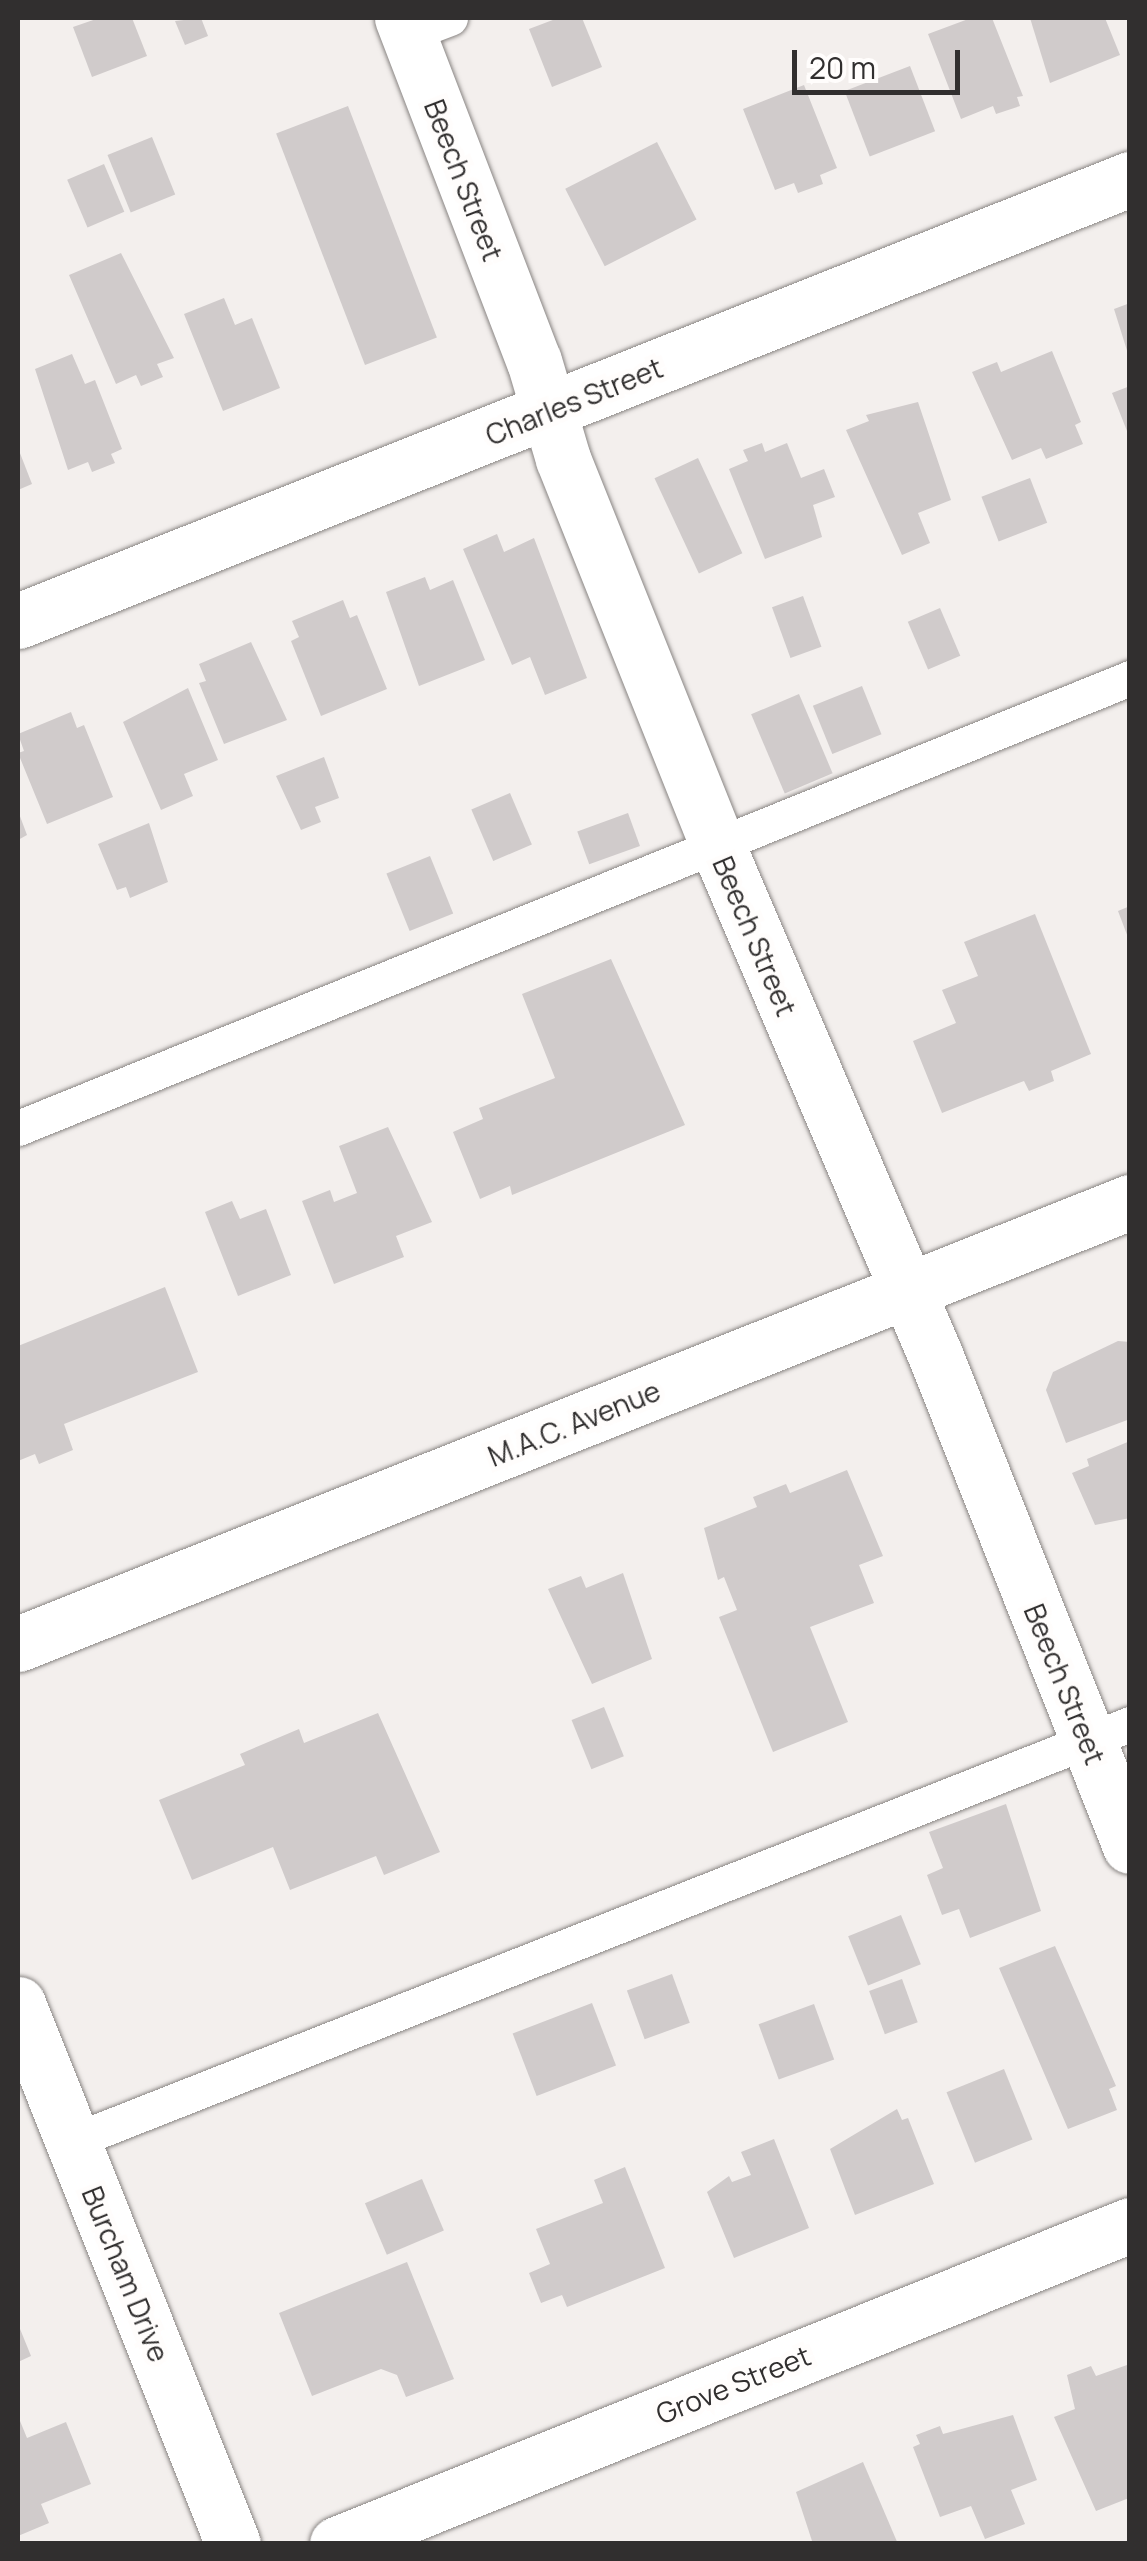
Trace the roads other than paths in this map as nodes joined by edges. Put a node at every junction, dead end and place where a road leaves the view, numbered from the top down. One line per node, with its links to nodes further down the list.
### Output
1 (420, 23): 3 (street, Beech Street)
2 (1130, 179): 3 (street, Charles Street)
3 (549, 412): 4 (street, Charles Street); 6 (street, Beech Street)
4 (18, 621)
5 (1130, 678): 6 (lane)
6 (716, 842): 7 (lane); 9 (street, Beech Street)
7 (18, 1128)
8 (1130, 1202): 9 (street, M.A.C. Avenue)
9 (907, 1291): 10 (street, M.A.C. Avenue); 11 (street, Beech Street)
10 (18, 1644)
11 (1109, 1733): 12 (street, Beech Street); 14 (lane)
12 (1130, 1846)
13 (18, 2004): 14 (street, Burcham Drive)
14 (72, 2141): 16 (street, Burcham Drive)
15 (1130, 2225): 17 (street, Grove Street)
16 (233, 2544)
17 (337, 2544)

